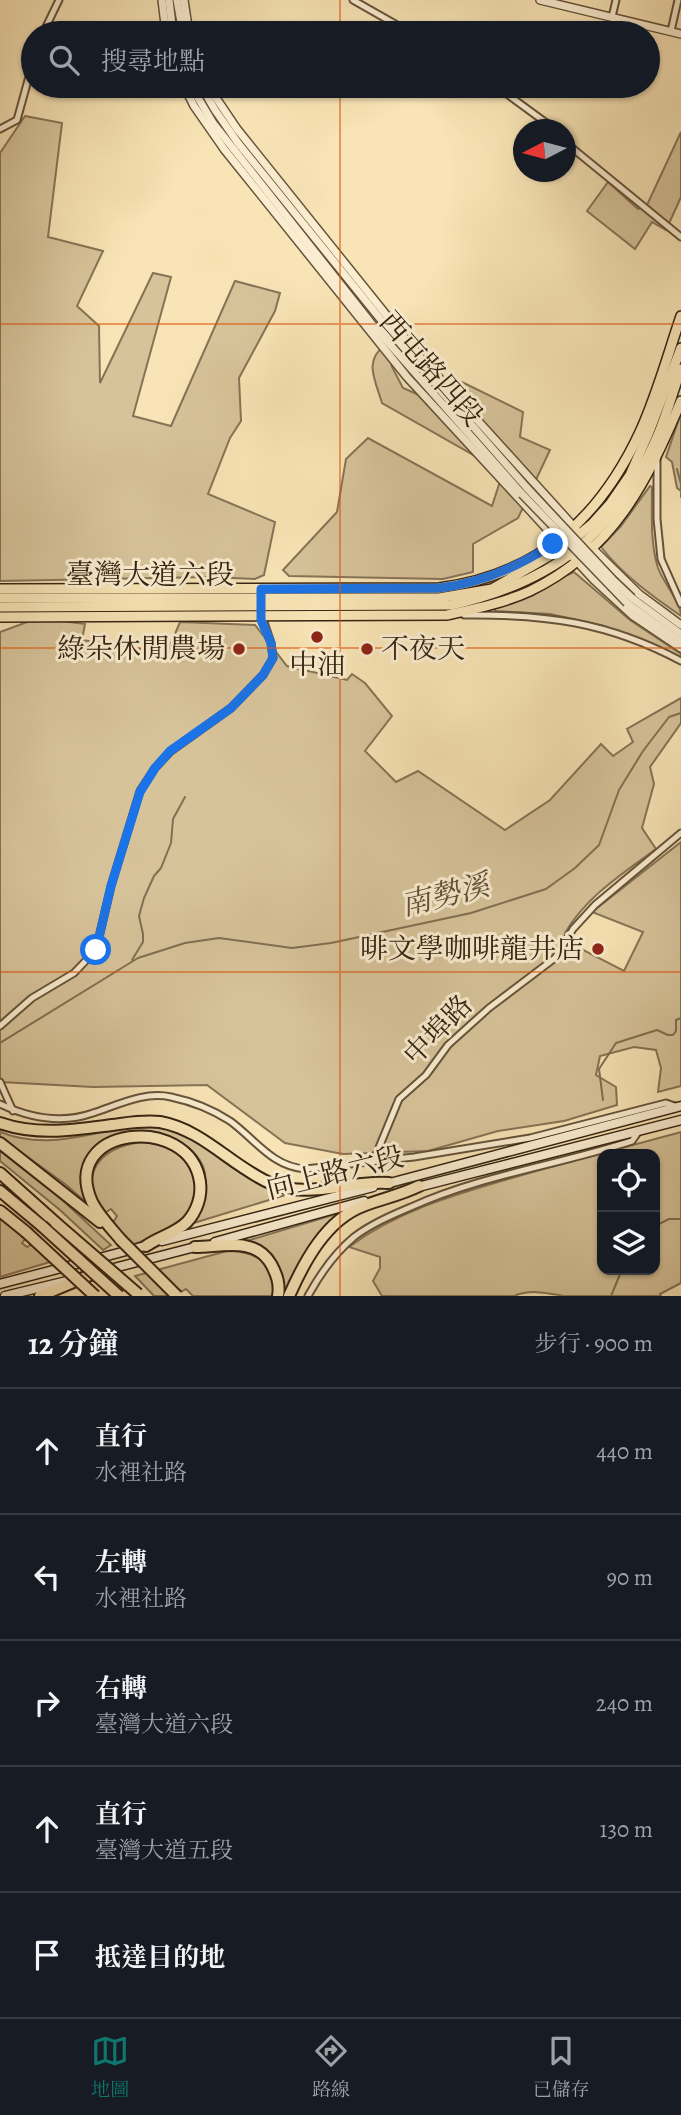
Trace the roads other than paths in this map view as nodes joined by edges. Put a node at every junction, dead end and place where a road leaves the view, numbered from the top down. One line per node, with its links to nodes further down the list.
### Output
1 (59, 0): 11 (street)
2 (162, 0): 12 (street)
3 (169, 0): 13 (street)
4 (177, 0): 14 (street)
5 (184, 0): 15 (street)
6 (353, 0): 16 (street)
7 (540, 0): 10 (street)
8 (615, 0): 10 (street)
9 (678, 0): 19 (street)
10 (612, 17): 17 (street)
11 (49, 21)
12 (165, 21)
13 (172, 21)
14 (181, 21)
15 (187, 21)
16 (390, 21)
17 (629, 21)
18 (660, 28): 19 (street)
19 (671, 31): 20 (street)
20 (681, 33)
21 (23, 98): 28 (street)
22 (190, 98): 38 (street, 西屯路四段)
23 (197, 98): 34 (street, 西屯路四段)
24 (208, 98): 36 (street, 西屯路四段)
25 (216, 98): 33 (street, 西屯路四段)
26 (512, 98): 27 (street)
27 (541, 119)
28 (0, 129)
29 (576, 152): 30 (street)
30 (681, 237)
31 (681, 316): 42 (main road)
32 (681, 348): 42 (main road)
33 (419, 357): 36 (street); 42 (street, 西屯路四段)
34 (402, 360): 38 (street); 41 (street, 西屯路四段)
35 (681, 369): 39 (main road)
36 (442, 392): 41 (street, 西屯路四段)
37 (681, 401): 40 (main road)
38 (431, 403): 43 (street, 西屯路四段)
39 (659, 434): 40 (street); 42 (main road)
40 (657, 457): 42 (main road); 48 (street)
41 (525, 491): 47 (street, 西屯路四段, bridge)
42 (583, 538): 43 (main road); 43 (main road); 53 (street, 西屯路四段)
43 (566, 551): 45 (main road, 臺灣大道六段); 45 (main road, 臺灣大道六段); 50 (main road, 臺灣大道六段); 51 (main road, 臺灣大道六段); 56 (street, 西屯路四段)
44 (0, 589): 45 (main road, 臺灣大道六段)
45 (261, 593): 46 (main road, 臺灣大道六段); 50 (street)
46 (0, 598)
47 (629, 601): 54 (street, 西屯路四段); 55 (street, 西屯路四段)
48 (681, 604)
49 (0, 607): 50 (main road, 臺灣大道六段)
50 (261, 612): 51 (main road, 臺灣大道六段); 52 (main road, 臺灣大道六段); 59 (street)
51 (446, 615): 57 (street)
52 (0, 617)
53 (681, 625)
54 (681, 634)
55 (681, 642)
56 (681, 648)
57 (681, 661)
58 (681, 833): 68 (street, 中埠路)
59 (0, 1026)
60 (0, 1082): 63 (street)
61 (0, 1104): 63 (street)
62 (680, 1106): 68 (street); 70 (main road, 向上路六段)
63 (13, 1111): 68 (street)
64 (681, 1120): 66 (main road, 向上路六段)
65 (0, 1124): 70 (highway)
66 (639, 1131): 71 (main road, 向上路六段); 87 (street)
67 (0, 1143): 74 (highway)
68 (373, 1162)
69 (0, 1172): 79 (highway, bridge)
70 (389, 1183): 75 (main road, 向上路六段)
71 (419, 1186): 76 (main road, 向上路六段); 86 (highway)
72 (0, 1191): 83 (highway, bridge)
73 (1, 1212): 82 (highway, bridge)
74 (121, 1240): 75 (highway); 84 (highway, bridge)
75 (146, 1245): 78 (main road, 向上路六段)
76 (195, 1247): 77 (main road, 向上路六段); 85 (highway)
77 (94, 1273): 80 (main road, 向上路六段); 81 (highway)
78 (0, 1284)
79 (139, 1295)
80 (5, 1296)
81 (40, 1296)
82 (95, 1296)
83 (119, 1296)
84 (177, 1296)
85 (278, 1296)
86 (289, 1296)
87 (308, 1296)

